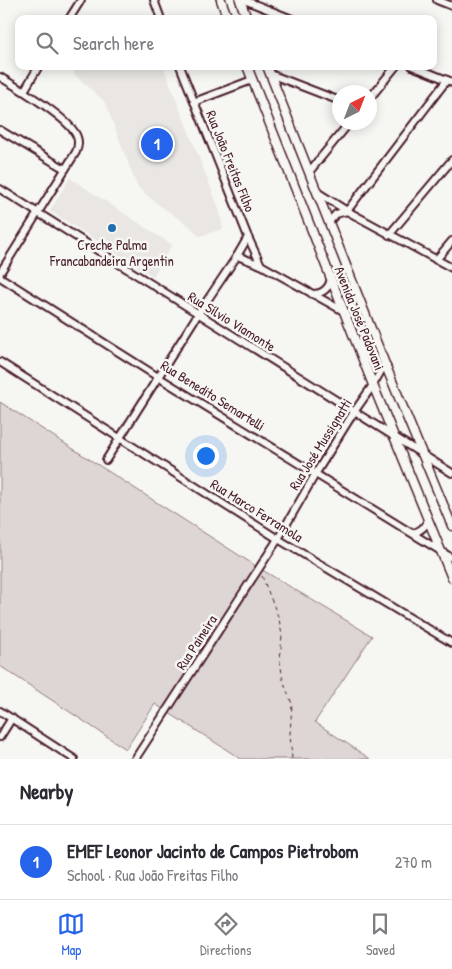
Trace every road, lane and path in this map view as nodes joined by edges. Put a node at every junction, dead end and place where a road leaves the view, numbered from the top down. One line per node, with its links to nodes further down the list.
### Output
1 (81, 0): 8 (street)
2 (154, 0): 9 (street)
3 (220, 0): 10 (street)
4 (240, 0): 11 (street)
5 (244, 0): 12 (street)
6 (437, 0): 7 (street)
7 (452, 6)
8 (72, 15)
9 (160, 15)
10 (226, 15)
11 (246, 15)
12 (282, 15)
13 (37, 70): 24 (street)
14 (182, 70): 26 (street, Rua João Freitas Filho)
15 (248, 70): 21 (street, Avenida José Padovani)
16 (268, 70): 19 (street, Avenida José Padovani)
17 (393, 70): 23 (street)
18 (422, 70): 22 (street)
19 (270, 74): 25 (street); 31 (street, Avenida José Padovani)
20 (0, 77): 24 (street)
21 (252, 80): 26 (street); 46 (street, Avenida José Padovani)
22 (450, 81): 34 (street)
23 (377, 89)
24 (24, 91): 30 (street)
25 (332, 97)
26 (194, 102): 38 (street, Rua João Freitas Filho)
27 (0, 130): 30 (street)
28 (343, 130): 31 (street)
29 (452, 160): 37 (street)
30 (65, 169): 35 (street)
31 (309, 172): 33 (street, Avenida José Padovani)
32 (0, 189): 35 (street, Rua Sílvio Viamonte)
33 (317, 192): 34 (street); 36 (street, Avenida José Padovani)
34 (347, 211): 36 (street); 37 (street)
35 (37, 213): 44 (street); 49 (street, Rua Sílvio Viamonte)
36 (329, 222): 51 (street, Avenida José Padovani)
37 (389, 234): 41 (street)
38 (248, 237): 40 (street); 42 (street, Rua João Freitas Filho)
39 (452, 241): 41 (street)
40 (237, 256): 42 (street); 49 (street)
41 (436, 260): 43 (street)
42 (261, 265): 47 (street)
43 (452, 268)
44 (0, 273)
45 (0, 277): 52 (street, Rua Benedito Semartelli)
46 (331, 277): 47 (street); 48 (street, Avenida José Padovani)
47 (312, 294): 48 (street)
48 (344, 312): 53 (street, Avenida José Padovani)
49 (198, 314): 52 (street); 54 (street, Rua Sílvio Viamonte)
50 (0, 362): 56 (street, Rua Marco Ferramola)
51 (386, 364): 53 (street, Rua José Mussignatti); 57 (street, Avenida José Padovani)
52 (158, 377): 56 (street); 59 (street, Rua Benedito Semartelli)
53 (374, 385): 54 (street, Rua José Mussignatti); 55 (street, Avenida José Padovani)
54 (354, 412): 55 (street, Rua Sílvio Viamonte); 59 (street, Rua José Mussignatti)
55 (395, 437): 57 (street, Rua Sílvio Viamonte); 61 (street, Avenida José Padovani)
56 (119, 438): 58 (street); 64 (street, Rua Marco Ferramola)
57 (423, 455): 60 (street, Rua Sílvio Viamonte); 62 (street, Avenida José Padovani)
58 (106, 460)
59 (316, 473): 63 (street, Rua Benedito Semartelli); 64 (street, Rua José Mussignatti)
60 (452, 473)
61 (428, 519): 63 (street); 65 (street, Avenida José Padovani)
62 (452, 526)
63 (413, 533): 65 (street, Rua Benedito Semartelli)
64 (278, 539): 67 (street, Rua Paineira); 69 (street, Rua Marco Ferramola)
65 (441, 550): 66 (street, Rua Benedito Semartelli); 68 (street, Avenida José Padovani)
66 (452, 558)
67 (259, 568): 76 (street, Rua Paineira); 77 (path)
68 (452, 578)
69 (452, 643)
70 (0, 711): 71 (street)
71 (12, 718): 72 (street); 73 (street)
72 (0, 737)
73 (64, 752): 74 (street); 75 (street)
74 (60, 759)
75 (74, 759)
76 (134, 759)
77 (292, 759)

